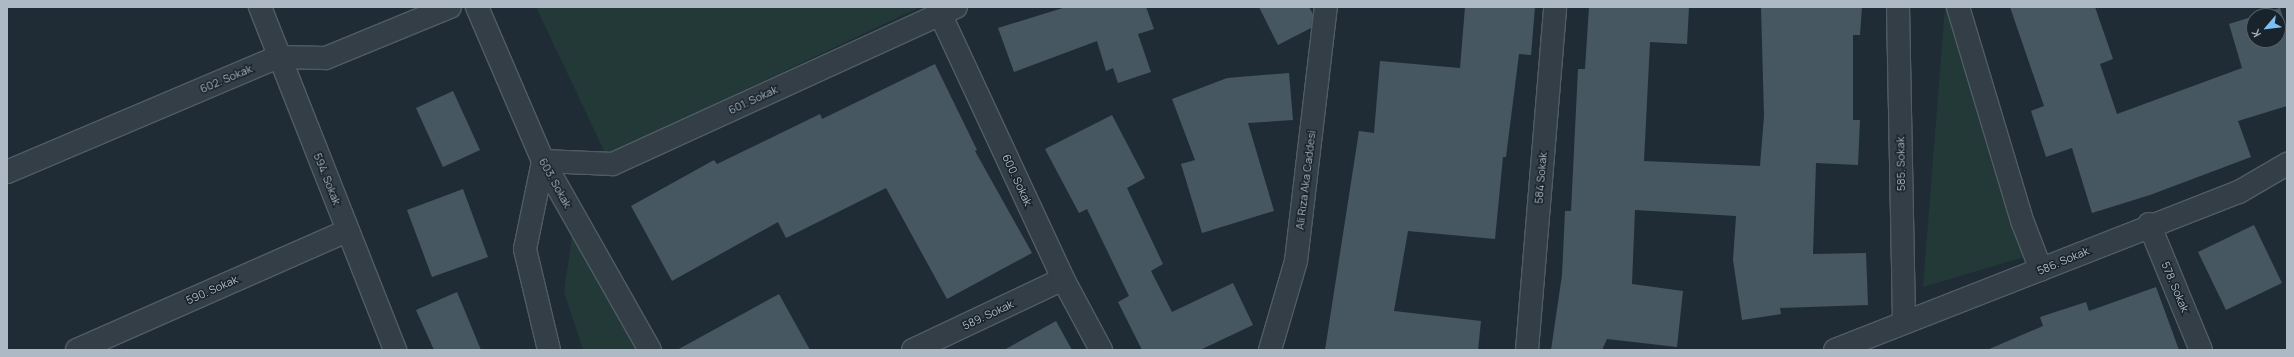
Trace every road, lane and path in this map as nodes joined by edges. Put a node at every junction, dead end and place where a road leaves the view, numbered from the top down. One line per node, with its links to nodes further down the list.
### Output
1 (260, 7): 9 (street, 594. Sokak)
2 (450, 7): 9 (street, 602. Sokak)
3 (477, 7): 10 (street, 603. Sokak)
4 (1326, 7): 24 (street, Ali Rıza Aka Caddesi)
5 (1555, 7): 25 (street, 584 Sokak)
6 (1898, 7): 17 (street, 585. Sokak)
7 (1958, 7): 15 (street)
8 (944, 9): 10 (street, 601. Sokak); 16 (street, 600. Sokak)
9 (278, 57): 12 (street, 602. Sokak); 14 (street, 594. Sokak)
10 (543, 161): 20 (street); 21 (street, 603. Sokak)
11 (2287, 164): 13 (street, 586. Sokak)
12 (7, 172)
13 (2149, 224): 15 (street, 586. Sokak); 27 (street, 578. Sokak)
14 (347, 231): 18 (street, 590. Sokak); 19 (street, 594. Sokak)
15 (2041, 270): 17 (street, 586. Sokak)
16 (1063, 279): 22 (street, 589. Sokak); 23 (street, 600. Sokak)
17 (1904, 320): 26 (street, 586. Sokak)
18 (77, 350)
19 (395, 350)
20 (550, 350)
21 (650, 350)
22 (913, 350)
23 (1101, 350)
24 (1270, 350)
25 (1527, 350)
26 (1835, 350)
27 (2201, 350)

